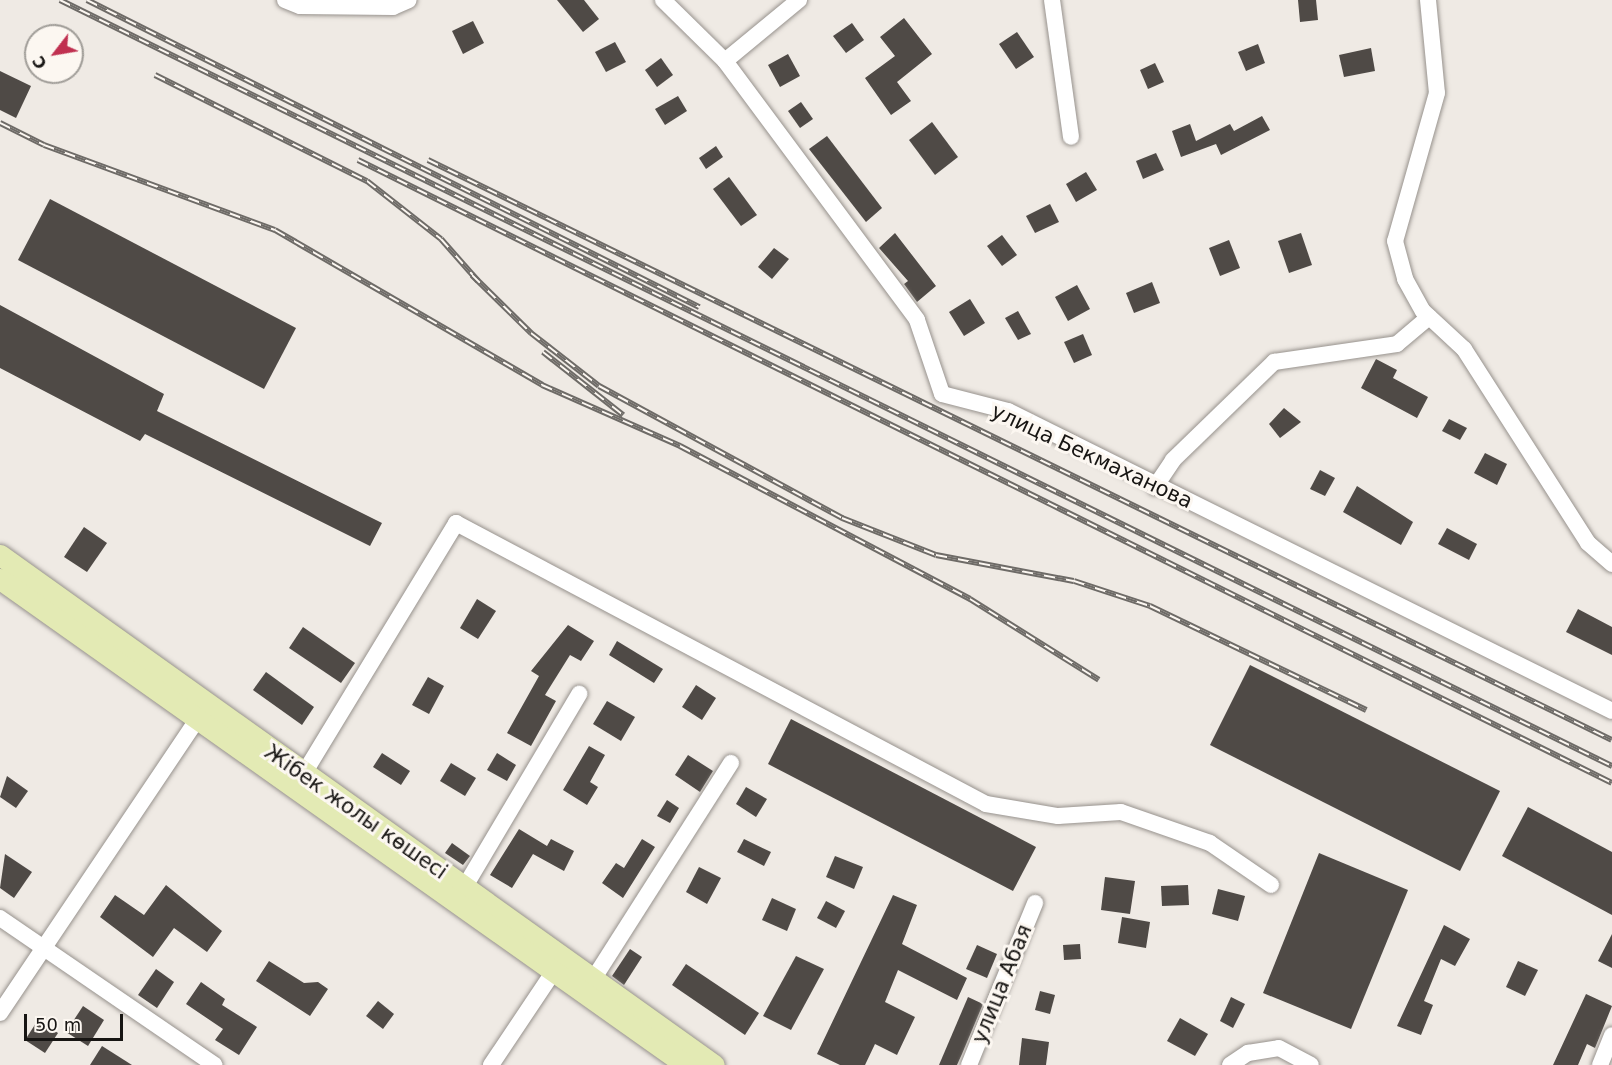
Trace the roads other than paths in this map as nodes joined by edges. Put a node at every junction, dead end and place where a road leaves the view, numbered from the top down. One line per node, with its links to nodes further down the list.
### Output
1 (285, 0): 2 (street)
2 (409, 0)
3 (663, 0): 7 (street, улица Бекмаханова)
4 (799, 0): 7 (street)
5 (1052, 0): 8 (street)
6 (1428, 0): 9 (street)
7 (725, 61): 10 (street, улица Бекмаханова)
8 (1071, 137)
9 (1429, 317): 10 (street); 12 (street)
10 (1155, 487): 15 (street, улица Бекмаханова)
11 (0, 555): 16 (main road, Жібек жолы көшесі)
12 (1612, 564)
13 (0, 579): 16 (main road, Жібек жолы көшесі)
14 (579, 694): 20 (street)
15 (1612, 711)
16 (202, 712): 18 (main road, Жібек жолы көшесі); 23 (street); 24 (main road, Жібек жолы көшесі)
17 (731, 763): 25 (street)
18 (303, 775): 19 (street); 20 (main road, Жібек жолы көшесі)
19 (1271, 885)
20 (464, 888): 25 (main road, Жібек жолы көшесі)
21 (1035, 903): 32 (street, улица Абая)
22 (0, 918): 23 (street)
23 (43, 946): 26 (street); 28 (street)
24 (554, 971): 29 (street); 30 (main road, Жібек жолы көшесі)
25 (594, 978): 31 (main road, Жібек жолы көшесі)
26 (0, 1013)
27 (1612, 1035): 35 (street)
28 (215, 1065)
29 (491, 1065)
30 (686, 1065)
31 (714, 1065)
32 (969, 1065)
33 (1230, 1065): 34 (street)
34 (1311, 1065)
35 (1600, 1065)

